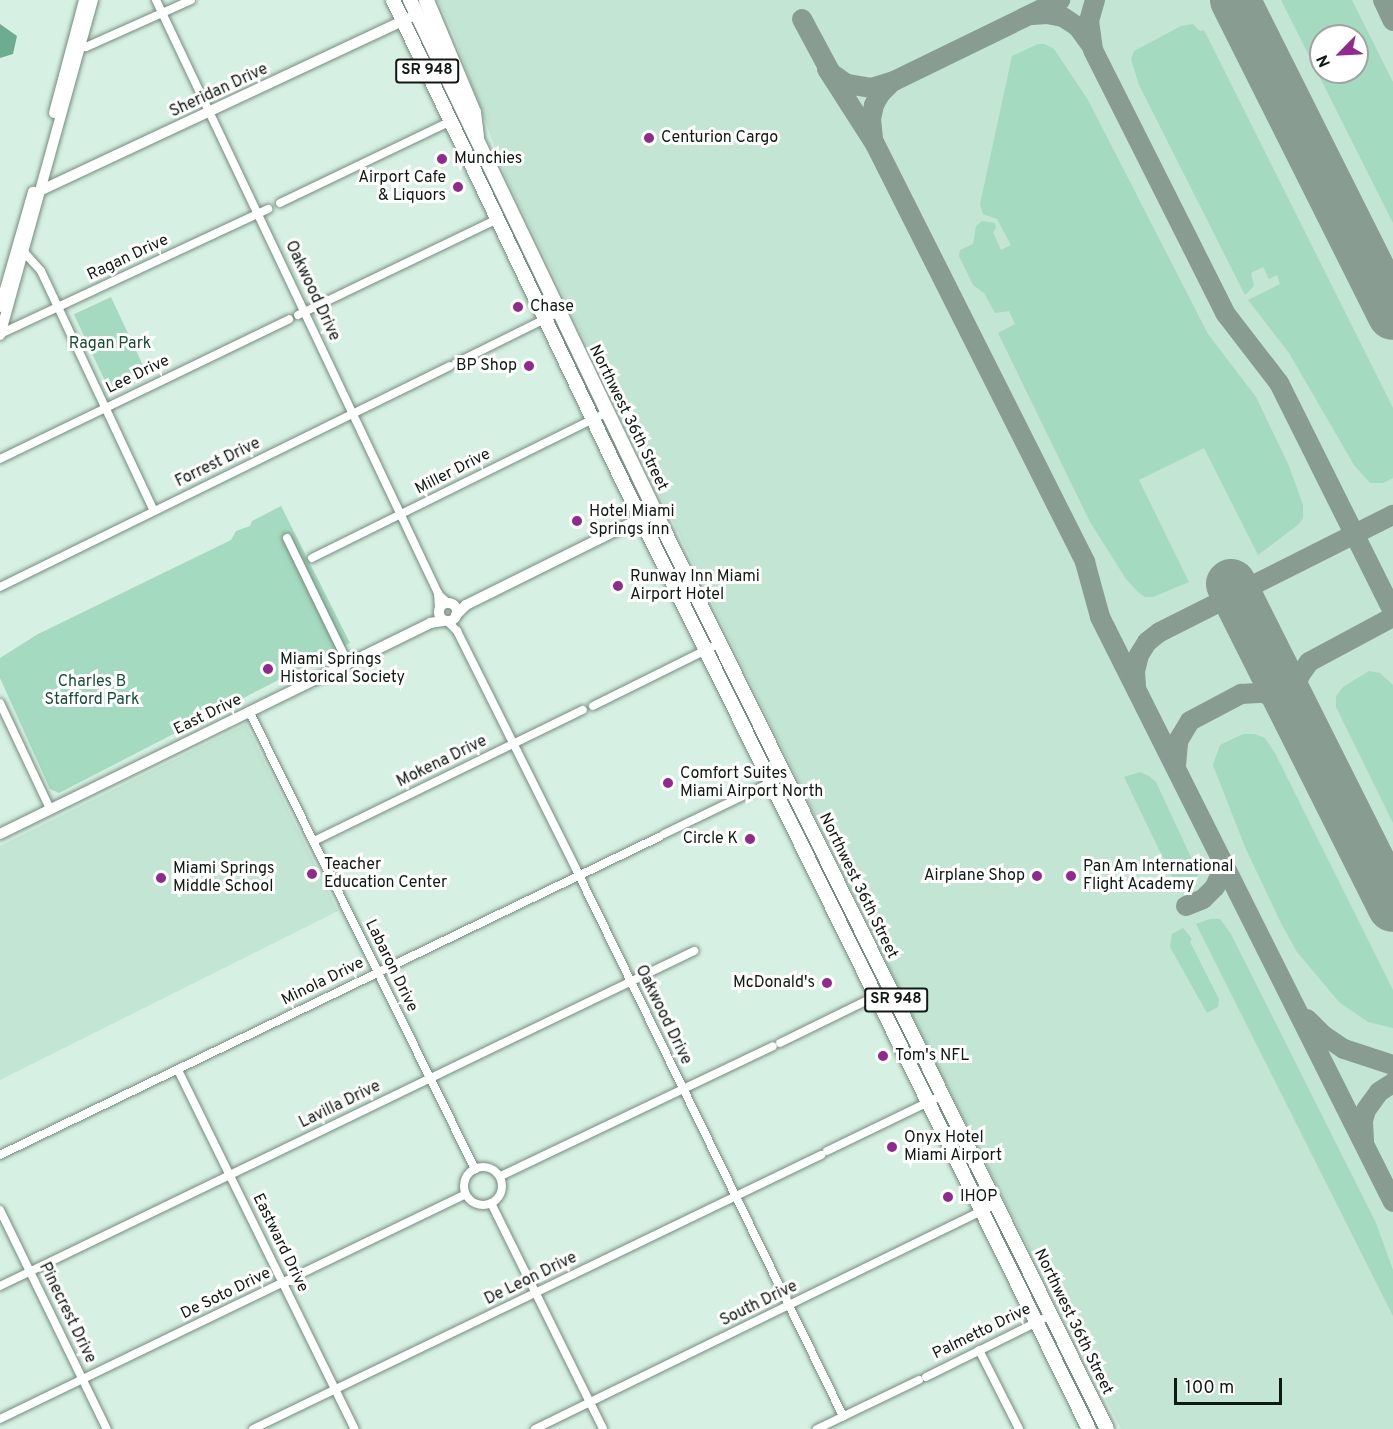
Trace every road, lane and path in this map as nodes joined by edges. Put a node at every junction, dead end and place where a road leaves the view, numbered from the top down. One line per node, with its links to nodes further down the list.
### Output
1 (84, 0): 15 (street)
2 (93, 0): 11 (street)
3 (156, 0): 8 (street, Oakwood Drive)
4 (191, 0): 8 (street)
5 (393, 0): 10 (main road, Northwest 36th Street / SR 948)
6 (410, 0): 9 (main road, Northwest 36th Street / SR 948)
7 (426, 0): 14 (highway)
8 (163, 14): 11 (street); 12 (street, Oakwood Drive)
9 (417, 14): 10 (street, Sheridan Drive); 14 (main road, Northwest 36th Street / SR 948)
10 (403, 21): 12 (street, Sheridan Drive); 13 (main road, Northwest 36th Street / SR 948)
11 (80, 46): 15 (street)
12 (210, 112): 15 (street, Sheridan Drive); 19 (street, Oakwood Drive)
13 (451, 121): 14 (main road); 16 (street); 20 (main road, Northwest 36th Street / SR 948)
14 (477, 140): 18 (main road, Northwest 36th Street / SR 948)
15 (37, 192): 21 (street); 22 (street)
16 (280, 203)
17 (268, 209): 19 (street, Ragan Drive)
18 (512, 212): 20 (street); 24 (main road, Northwest 36th Street / SR 948)
19 (259, 213): 23 (street, Ragan Drive); 25 (street, Oakwood Drive)
20 (498, 219): 25 (street); 27 (main road, Northwest 36th Street / SR 948)
21 (24, 252): 23 (street); 28 (street)
22 (0, 307)
23 (59, 307): 28 (street, Ragan Drive); 29 (street)
24 (559, 312): 27 (street, Forrest Drive); 30 (main road, Northwest 36th Street / SR 948)
25 (302, 313): 31 (street, Oakwood Drive)
26 (289, 319): 29 (street, Lee Drive)
27 (545, 319): 31 (street, Forrest Drive); 32 (main road, Northwest 36th Street / SR 948)
28 (0, 335)
29 (106, 407): 33 (street, Lee Drive); 34 (street)
30 (607, 412): 32 (street, Miller Drive); 35 (main road, Northwest 36th Street / SR 948)
31 (353, 414): 34 (street, Forrest Drive); 36 (street, Oakwood Drive)
32 (593, 419): 36 (street, Miller Drive); 37 (main road, Northwest 36th Street / SR 948)
33 (0, 459)
34 (154, 511): 40 (street, Forrest Drive)
35 (655, 511): 37 (street, East Drive); 42 (main road, Northwest 36th Street / SR 948)
36 (401, 515): 39 (street, Miller Drive); 41 (street, Oakwood Drive)
37 (641, 518): 41 (street, East Drive); 43 (main road, Northwest 36th Street / SR 948)
38 (287, 538): 44 (street)
39 (312, 558)
40 (0, 587)
41 (449, 615): 44 (street, East Drive); 49 (street, Oakwood Drive)
42 (720, 643): 43 (street); 50 (main road, Northwest 36th Street / SR 948)
43 (706, 650): 46 (street); 51 (main road, Northwest 36th Street / SR 948)
44 (348, 663): 48 (street, East Drive)
45 (1, 706): 52 (street)
46 (593, 706)
47 (583, 710): 49 (street, Mokena Drive)
48 (249, 711): 52 (street, East Drive); 54 (street, Labaron Drive)
49 (513, 745): 54 (street, Mokena Drive); 55 (street, Oakwood Drive)
50 (786, 776): 51 (street, Minola Drive); 56 (main road, Northwest 36th Street / SR 948)
51 (771, 782): 55 (street, Minola Drive); 57 (main road, Northwest 36th Street / SR 948)
52 (50, 809): 53 (street, East Drive)
53 (0, 834)
54 (314, 841): 59 (street, Labaron Drive)
55 (579, 876): 59 (street, Minola Drive); 60 (street, Oakwood Drive)
56 (849, 904): 57 (main road); 62 (main road, Northwest 36th Street / SR 948)
57 (834, 911): 61 (main road, Northwest 36th Street / SR 948)
58 (694, 951): 60 (street, Lavilla Drive)
59 (378, 972): 63 (street, Minola Drive); 64 (street, Labaron Drive)
60 (630, 982): 64 (street, Lavilla Drive); 65 (street, Oakwood Drive)
61 (876, 996): 62 (main road); 65 (street); 67 (main road, Northwest 36th Street / SR 948)
62 (909, 1027): 66 (main road, Northwest 36th Street / SR 948)
63 (178, 1070): 68 (street, Minola Drive); 70 (street, Eastward Drive)
64 (429, 1079): 69 (street, Labaron Drive); 70 (street, Lavilla Drive)
65 (683, 1089): 71 (street); 73 (street, Oakwood Drive)
66 (943, 1095): 67 (street, De Leon Drive); 75 (main road, Northwest 36th Street / SR 948)
67 (928, 1102): 73 (street, De Leon Drive); 77 (main road, Northwest 36th Street / SR 948)
68 (0, 1155)
69 (475, 1169): 71 (street); 72 (street)
70 (230, 1175): 78 (street, Lavilla Drive); 79 (street, Eastward Drive)
71 (501, 1176): 74 (street)
72 (464, 1195): 74 (street); 79 (street, De Soto Drive)
73 (735, 1196): 81 (street, De Leon Drive); 82 (street, Oakwood Drive)
74 (491, 1203): 81 (street)
75 (996, 1204): 77 (street, South Drive); 83 (main road, Northwest 36th Street / SR 948)
76 (0, 1210): 78 (street, Pinecrest Drive)
77 (982, 1211): 82 (street, South Drive); 84 (main road, Northwest 36th Street / SR 948)
78 (30, 1272): 80 (street, Lavilla Drive); 86 (street, Pinecrest Drive)
79 (284, 1282): 86 (street, De Soto Drive); 87 (street, Eastward Drive)
80 (0, 1286)
81 (536, 1293): 87 (street, De Leon Drive); 88 (street)
82 (789, 1306): 88 (street, South Drive); 89 (street, Oakwood Drive)
83 (1051, 1315): 84 (street, Palmetto Drive); 99 (main road, Northwest 36th Street / SR 948)
84 (1036, 1323): 85 (street, Palmetto Drive); 98 (main road, Northwest 36th Street / SR 948)
85 (979, 1350): 89 (street, Palmetto Drive); 97 (street)
86 (83, 1380): 90 (street, De Soto Drive); 91 (street, Pinecrest Drive)
87 (336, 1390): 92 (street, De Leon Drive); 93 (street, Eastward Drive)
88 (589, 1403): 94 (street, South Drive); 95 (street)
89 (843, 1416): 96 (street, Palmetto Drive)
90 (0, 1419)
91 (107, 1429)
92 (253, 1429)
93 (355, 1429)
94 (535, 1429)
95 (603, 1429)
96 (817, 1429)
97 (1020, 1429)
98 (1089, 1429)
99 (1107, 1429)

